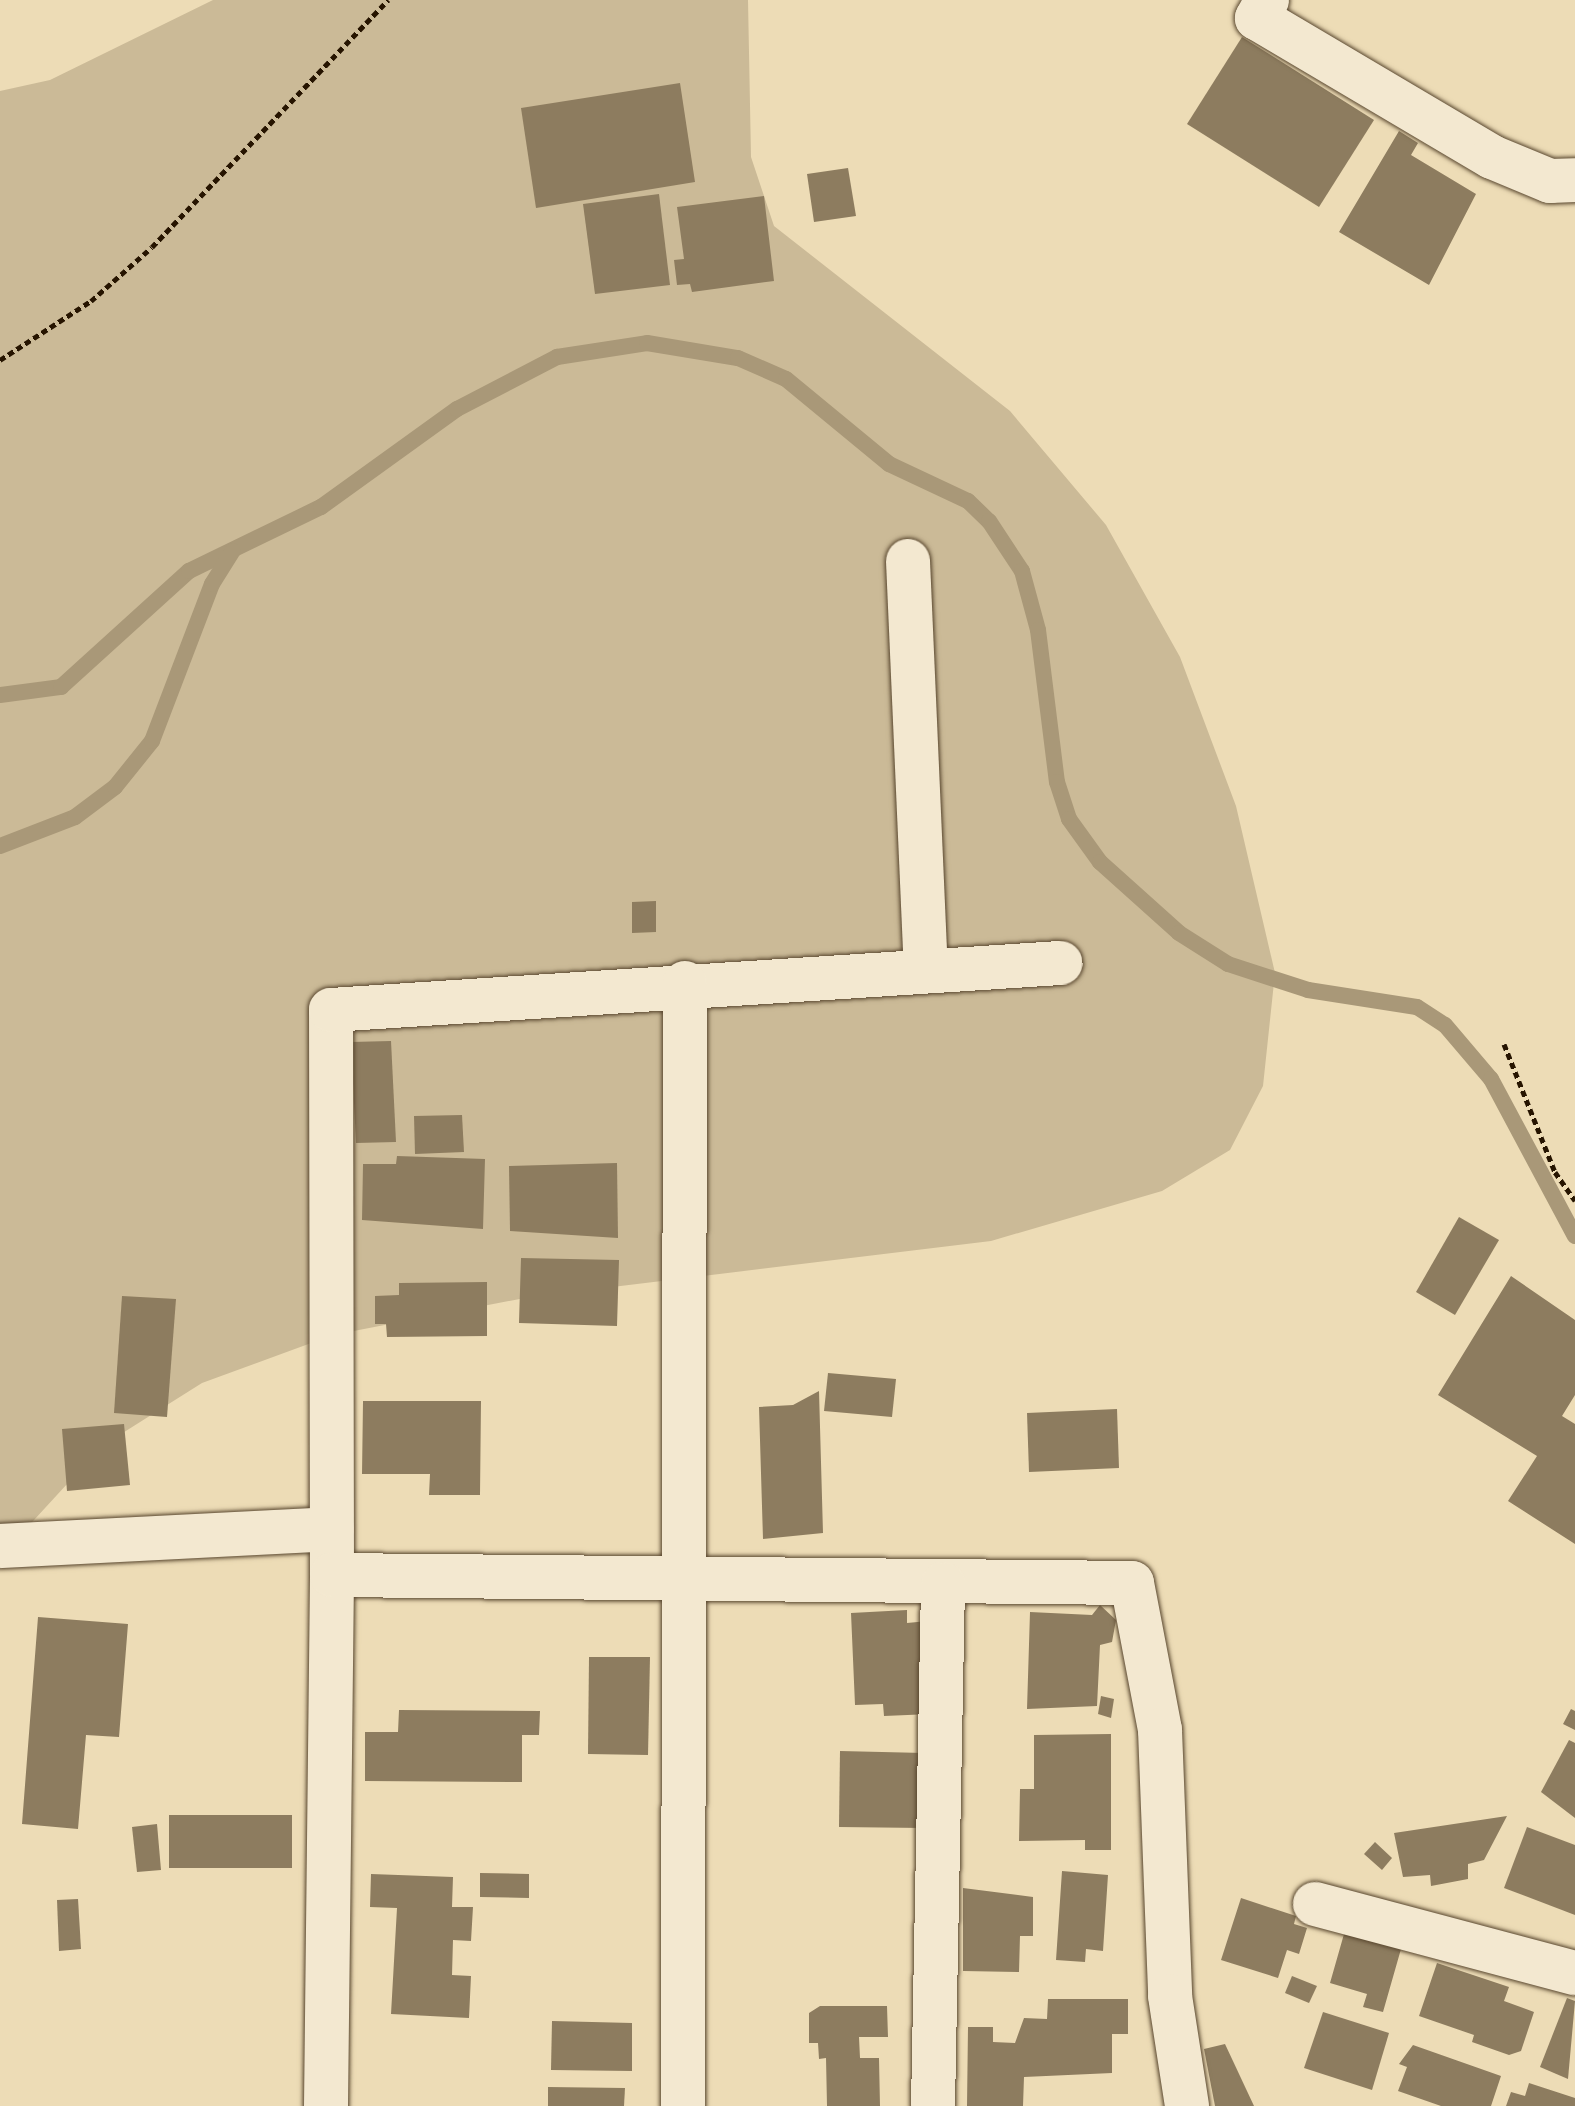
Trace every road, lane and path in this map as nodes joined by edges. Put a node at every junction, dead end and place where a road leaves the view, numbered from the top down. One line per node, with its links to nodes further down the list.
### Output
1 (388, 0): 4 (path)
2 (1267, 0): 3 (street)
3 (1575, 180)
4 (0, 360)
5 (908, 561): 7 (street)
6 (1060, 963): 7 (street)
7 (926, 970): 8 (street)
8 (685, 983): 11 (street); 14 (street)
9 (1504, 1044): 10 (path)
10 (1575, 1201)
11 (332, 1529): 12 (street); 13 (street)
12 (0, 1546)
13 (332, 1575): 14 (street); 18 (street)
14 (683, 1579): 15 (street); 19 (street)
15 (943, 1584): 20 (street); 21 (street)
16 (1315, 1904): 17 (street)
17 (1575, 1973)
18 (326, 2106)
19 (683, 2106)
20 (933, 2106)
21 (1187, 2106)

